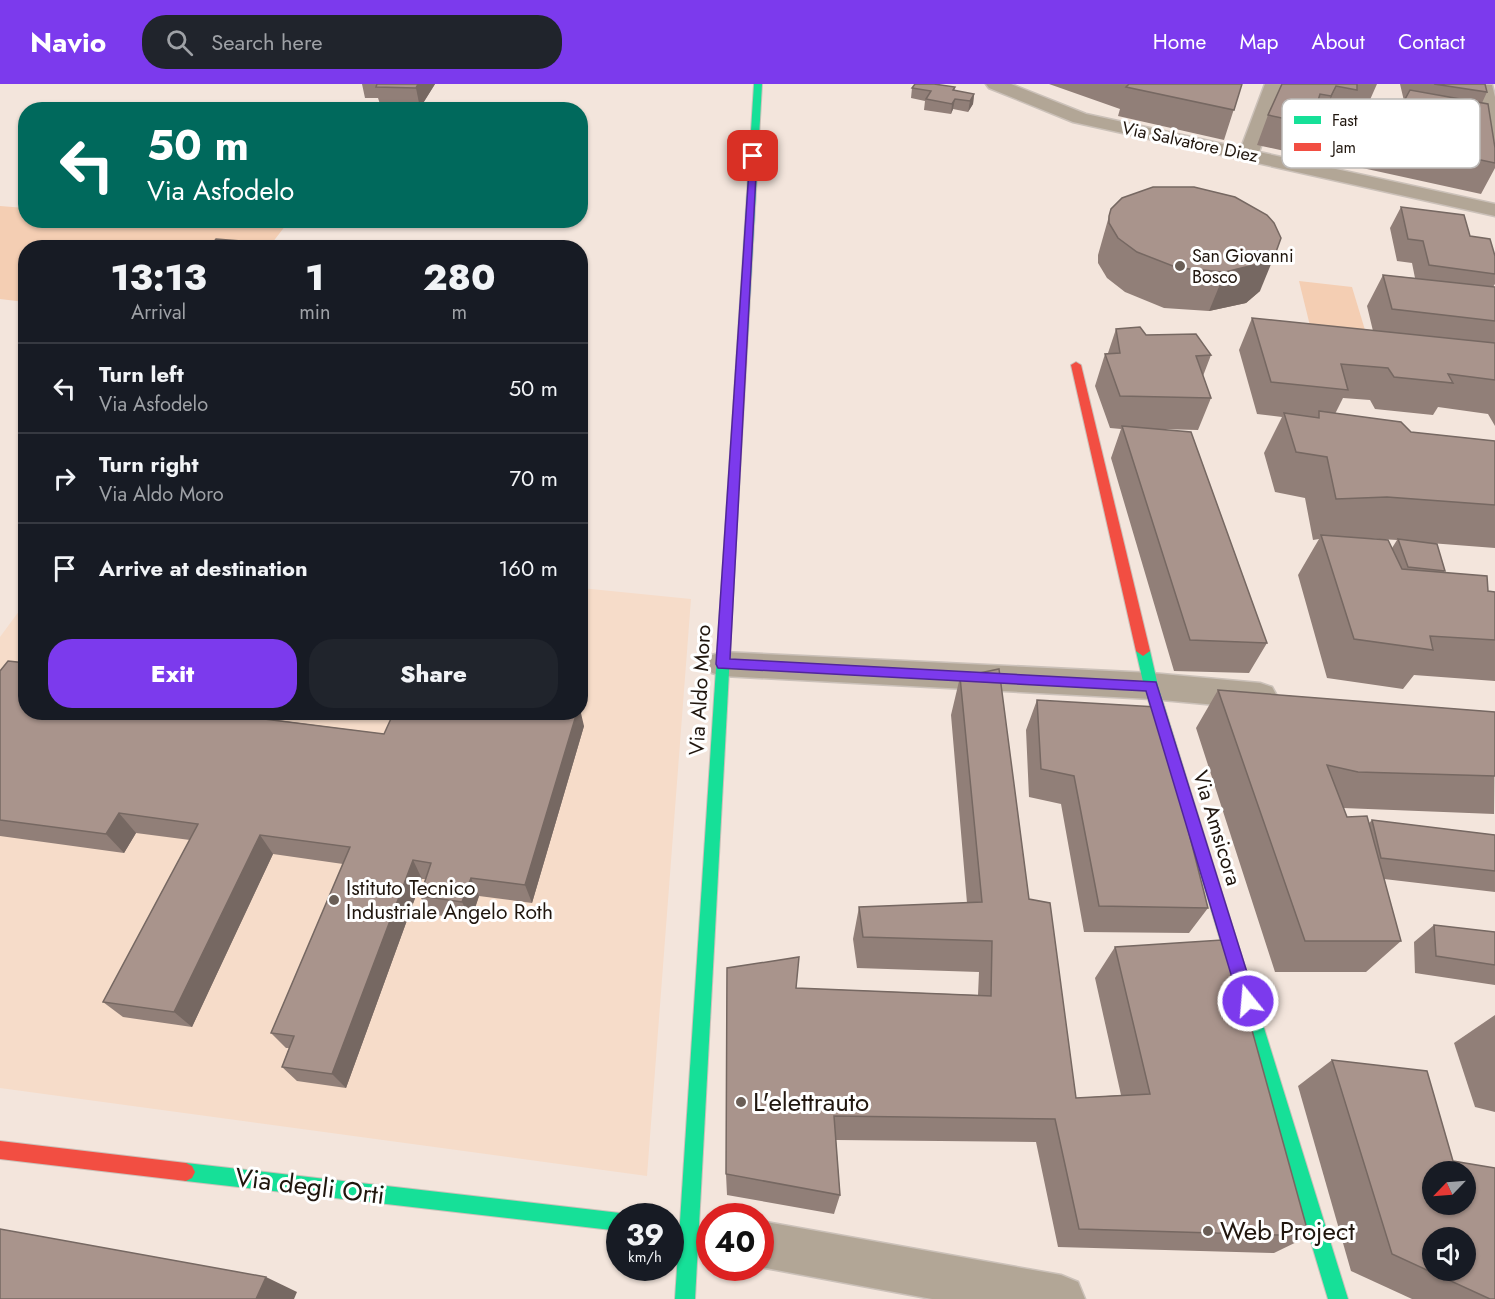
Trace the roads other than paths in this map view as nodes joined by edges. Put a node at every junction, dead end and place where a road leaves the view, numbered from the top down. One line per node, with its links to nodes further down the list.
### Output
1 (758, 84): 11 (street, Via Aldo Moro)
2 (995, 84): 6 (street, Via Salvatore Diez)
3 (1274, 84): 6 (street)
4 (1486, 85): 5 (street)
5 (1495, 138)
6 (1248, 155): 7 (street, Via Salvatore Diez)
7 (1282, 163)
8 (1306, 168): 9 (street, Via Salvatore Diez)
9 (1495, 210)
10 (1076, 365): 12 (street, Via Amsicora)
11 (723, 664): 12 (street); 16 (street, Via Aldo Moro)
12 (1151, 686): 13 (street); 20 (street, Via Amsicora)
13 (1294, 699)
14 (0, 1150): 15 (street, Via degli Orti)
15 (606, 1220)
16 (690, 1231): 18 (street, Via Aldo Moro)
17 (774, 1247): 19 (street)
18 (685, 1299)
19 (1061, 1299)
20 (1338, 1299)

